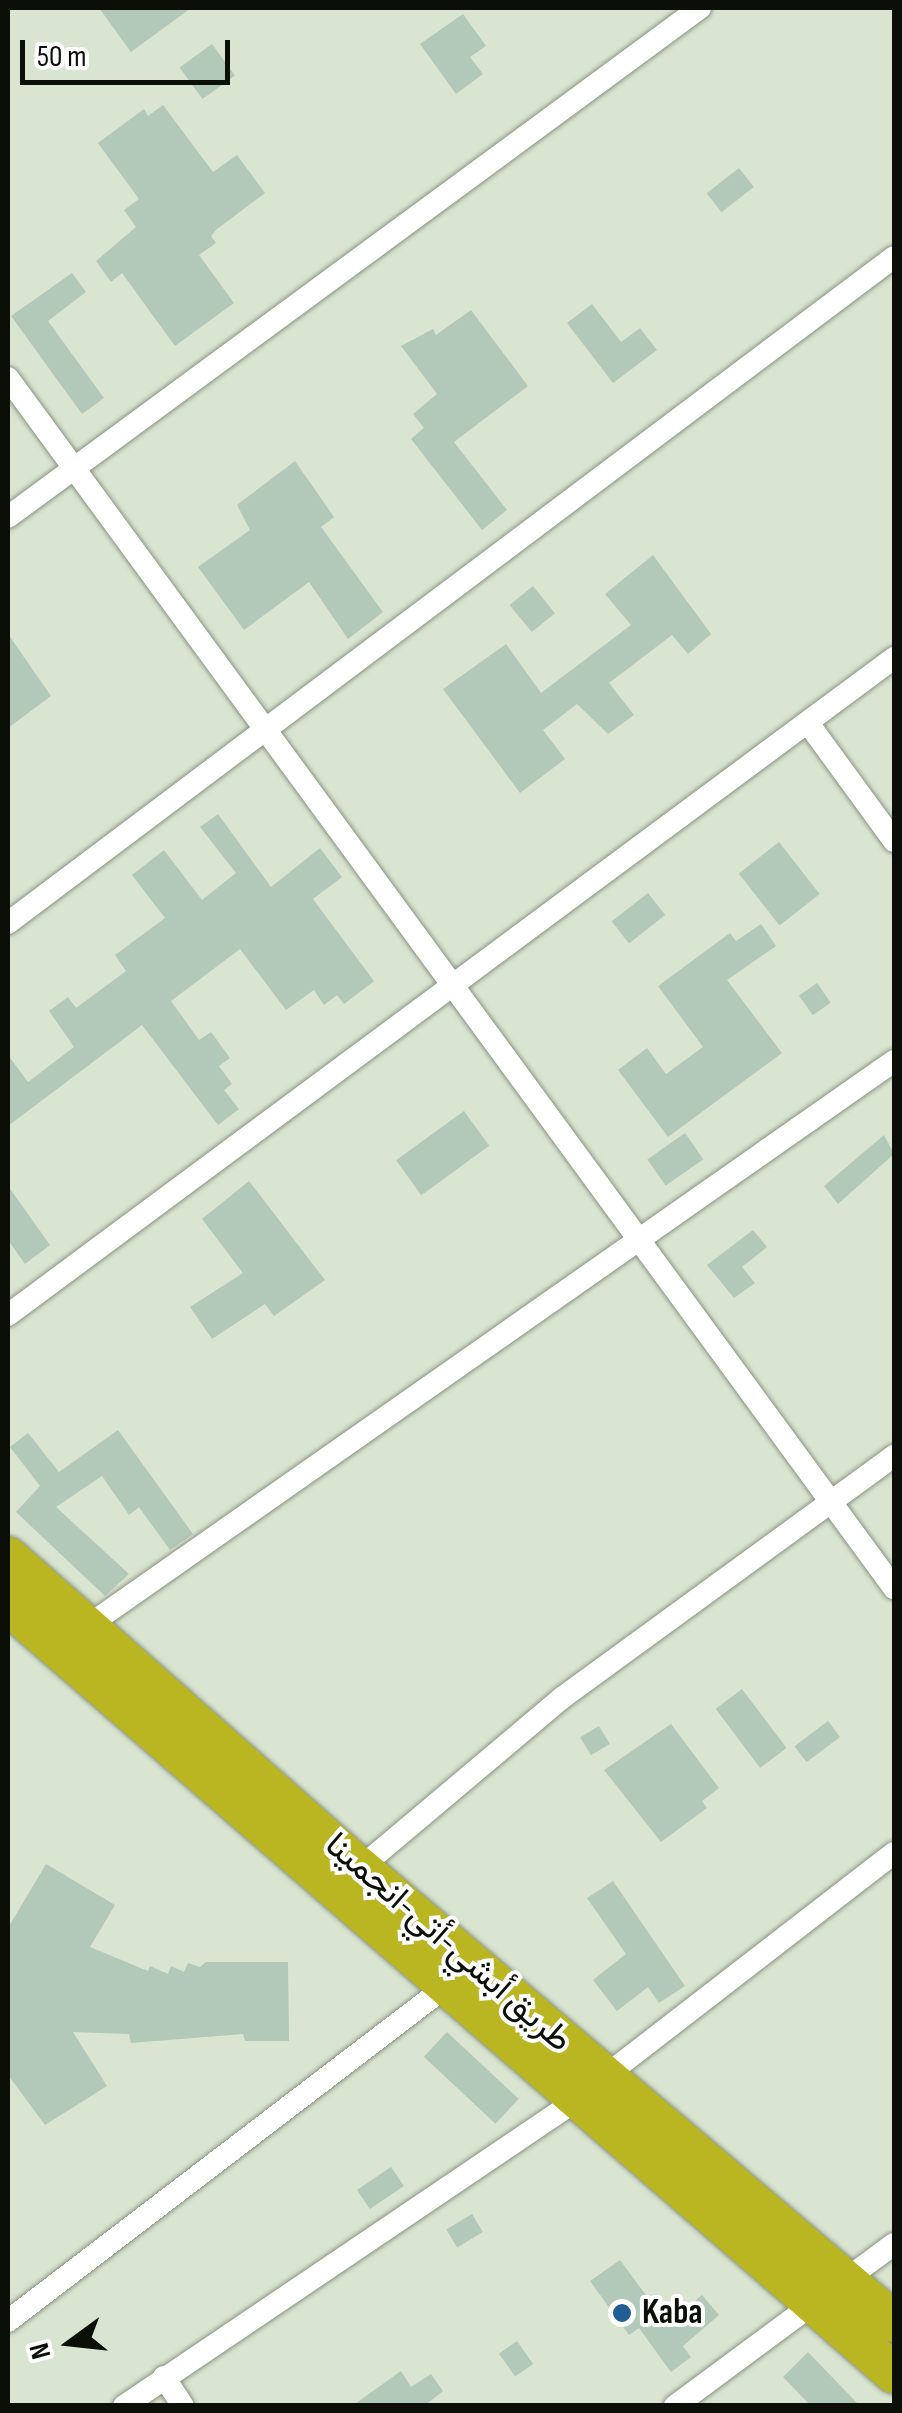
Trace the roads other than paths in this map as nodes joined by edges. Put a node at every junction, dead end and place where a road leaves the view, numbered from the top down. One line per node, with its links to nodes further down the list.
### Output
1 (700, 8): 4 (street)
2 (894, 257): 8 (street)
3 (8, 378): 4 (street)
4 (74, 469): 5 (street); 8 (street)
5 (8, 518)
6 (894, 658): 7 (street)
7 (808, 723): 9 (street); 11 (street)
8 (263, 730): 10 (street); 11 (street)
9 (894, 841)
10 (8, 923)
11 (450, 982): 13 (street); 14 (street)
12 (894, 1062): 13 (street)
13 (641, 1241): 16 (street); 20 (street)
14 (8, 1315)
15 (894, 1456): 16 (street)
16 (833, 1499): 18 (street); 22 (street)
17 (8, 1557): 20 (highway, طريق أبشي-أتي-انجمينا)
18 (894, 1588)
19 (8, 1605): 23 (highway)
20 (89, 1626): 22 (highway, طريق أبشي-أتي-انجمينا)
21 (894, 1853): 24 (street)
22 (360, 1868): 24 (highway, طريق أبشي-أتي-انجمينا)
23 (448, 1985): 24 (highway); 27 (street)
24 (592, 2088): 26 (highway); 30 (street)
25 (894, 2244): 26 (street)
26 (831, 2290): 28 (highway); 29 (highway); 33 (street)
27 (8, 2321)
28 (894, 2322)
29 (894, 2373)
30 (164, 2378): 31 (street); 32 (street)
31 (124, 2406)
32 (184, 2406)
33 (675, 2406)

